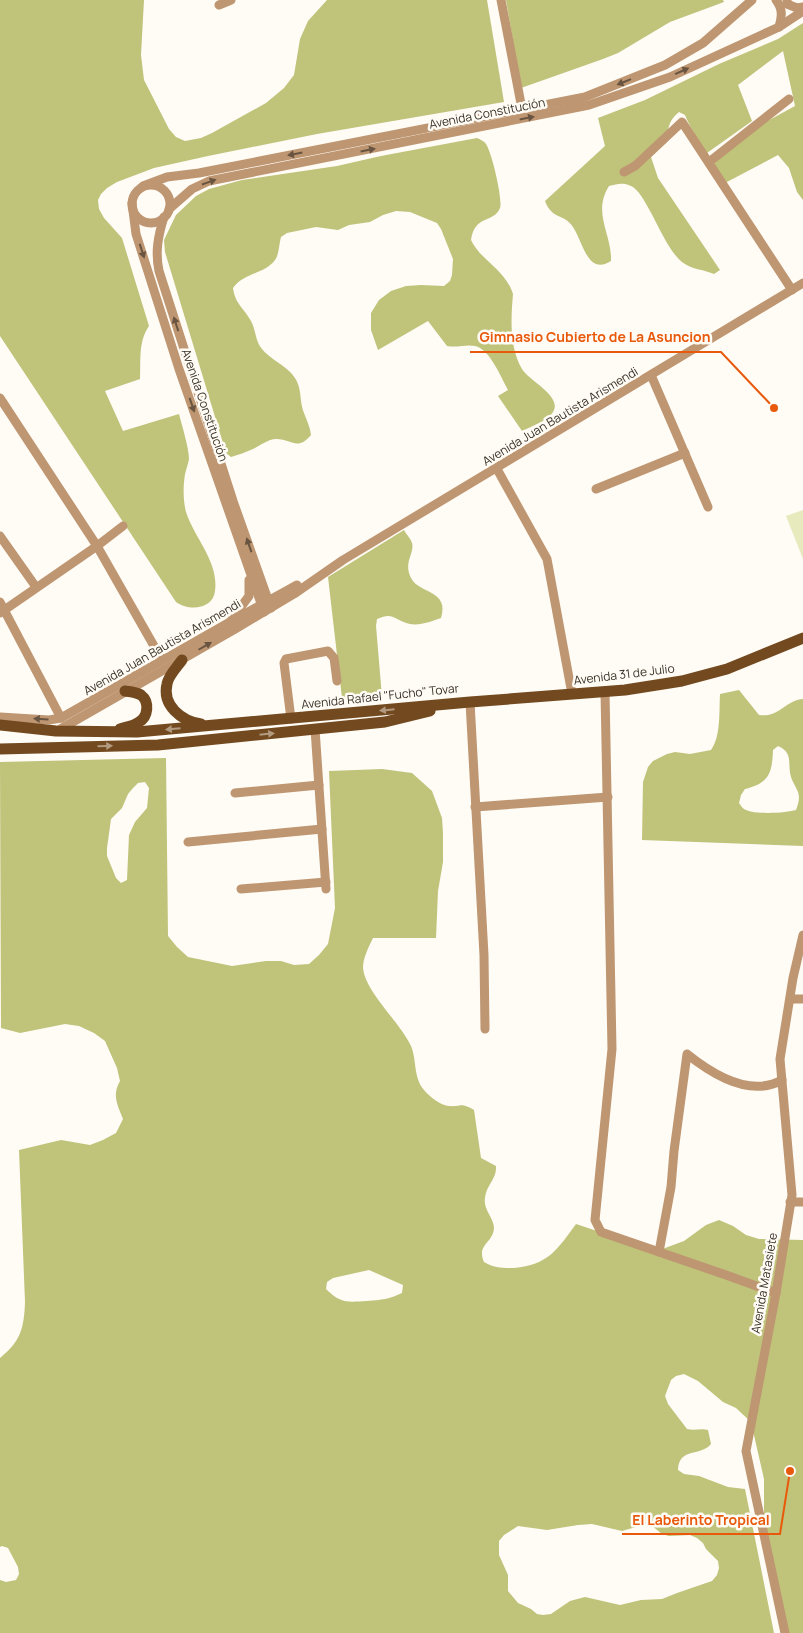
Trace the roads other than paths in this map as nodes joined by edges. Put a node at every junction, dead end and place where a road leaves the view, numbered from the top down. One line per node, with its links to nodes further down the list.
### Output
1 (231, 0): 6 (street)
2 (501, 0): 11 (street)
3 (752, 0): 11 (street, Avenida Constitución, one-way to 11)
4 (776, 0): 9 (street)
5 (786, 0): 7 (street)
6 (219, 4)
7 (803, 7)
8 (803, 12): 9 (street, Avenida Constitución)
9 (778, 27): 16 (street, Avenida Constitución, one-way to 9)
10 (789, 99): 12 (street)
11 (522, 109): 14 (street, Avenida Constitución, one-way to 14)
12 (708, 162): 13 (street); 19 (street)
13 (624, 172)
14 (142, 186): 15 (street); 16 (street)
15 (132, 203): 17 (street); 30 (street, Avenida Constitución, one-way to 30)
16 (169, 209): 17 (street, Avenida Constitución)
17 (164, 217): 31 (street, Avenida Constitución, one-way to 17)
18 (803, 283): 19 (street, Avenida Juan Bautista Arismendi)
19 (792, 290): 20 (street, Avenida Juan Bautista Arismendi)
20 (651, 375): 22 (street); 23 (street, Avenida Juan Bautista Arismendi)
21 (0, 398): 28 (street)
22 (685, 453): 24 (street); 25 (street)
23 (497, 469): 29 (street, Avenida Juan Bautista Arismendi); 43 (street)
24 (596, 489)
25 (708, 507)
26 (123, 526): 28 (street)
27 (0, 536): 32 (street)
28 (97, 546): 32 (street); 38 (street)
29 (329, 569): 33 (street, Avenida Juan Bautista Arismendi); 34 (street, Avenida Juan Bautista Arismendi)
30 (249, 572): 34 (street, Avenida Constitución); 36 (street)
31 (261, 582): 33 (street); 34 (street, Avenida Constitución)
32 (36, 588): 35 (street)
33 (291, 589): 34 (street, Avenida Juan Bautista Arismendi)
34 (266, 606): 36 (street, Avenida Juan Bautista Arismendi); 39 (street, Avenida Juan Bautista Arismendi, one-way to 34)
35 (2, 608): 46 (street)
36 (230, 622): 38 (street, Avenida Juan Bautista Arismendi)
37 (803, 638): 42 (main road, Avenida 31 de Julio)
38 (162, 660): 46 (street, Avenida Juan Bautista Arismendi)
39 (182, 660): 41 (street, Avenida Juan Bautista Arismendi); 49 (main road)
40 (337, 681): 47 (street)
41 (125, 691): 51 (street, Avenida Juan Bautista Arismendi); 52 (main road)
42 (605, 692): 43 (main road, Avenida 31 de Julio); 57 (street)
43 (572, 694): 44 (main road, Avenida 31 de Julio)
44 (470, 702): 47 (main road, Avenida Rafael "Fucho" Tovar, one-way to 47); 50 (main road, Avenida Rafael "Fucho" Tovar); 58 (street)
45 (0, 717): 46 (street, Avenida Juan Bautista Arismendi, one-way to 45)
46 (60, 718)
47 (291, 719): 49 (main road, Avenida Rafael "Fucho" Tovar)
48 (0, 725): 51 (main road, Avenida Rafael "Fucho" Tovar)
49 (212, 726): 52 (main road, Avenida Rafael "Fucho" Tovar, one-way to 52)
50 (315, 730): 53 (main road, Avenida Rafael "Fucho" Tovar, one-way to 50); 55 (street)
51 (56, 731): 52 (main road, Avenida Rafael "Fucho" Tovar); 53 (main road)
52 (109, 733)
53 (21, 748): 54 (main road, Avenida Rafael "Fucho" Tovar)
54 (0, 749)
55 (319, 785): 56 (street); 59 (street)
56 (235, 793)
57 (608, 797): 58 (street); 69 (street)
58 (475, 808): 65 (street)
59 (322, 829): 60 (street); 61 (street)
60 (188, 842)
61 (241, 889)
62 (803, 935): 63 (street, Avenida Matasiete)
63 (790, 999): 64 (street); 66 (street, Avenida Matasiete)
64 (803, 999)
65 (485, 1029)
66 (782, 1080): 67 (street, Avenida Matasiete); 69 (street)
67 (790, 1202): 68 (street); 70 (street, Avenida Matasiete)
68 (803, 1202)
69 (659, 1252): 70 (street)
70 (776, 1293): 71 (street, Avenida Matasiete)
71 (785, 1633)

